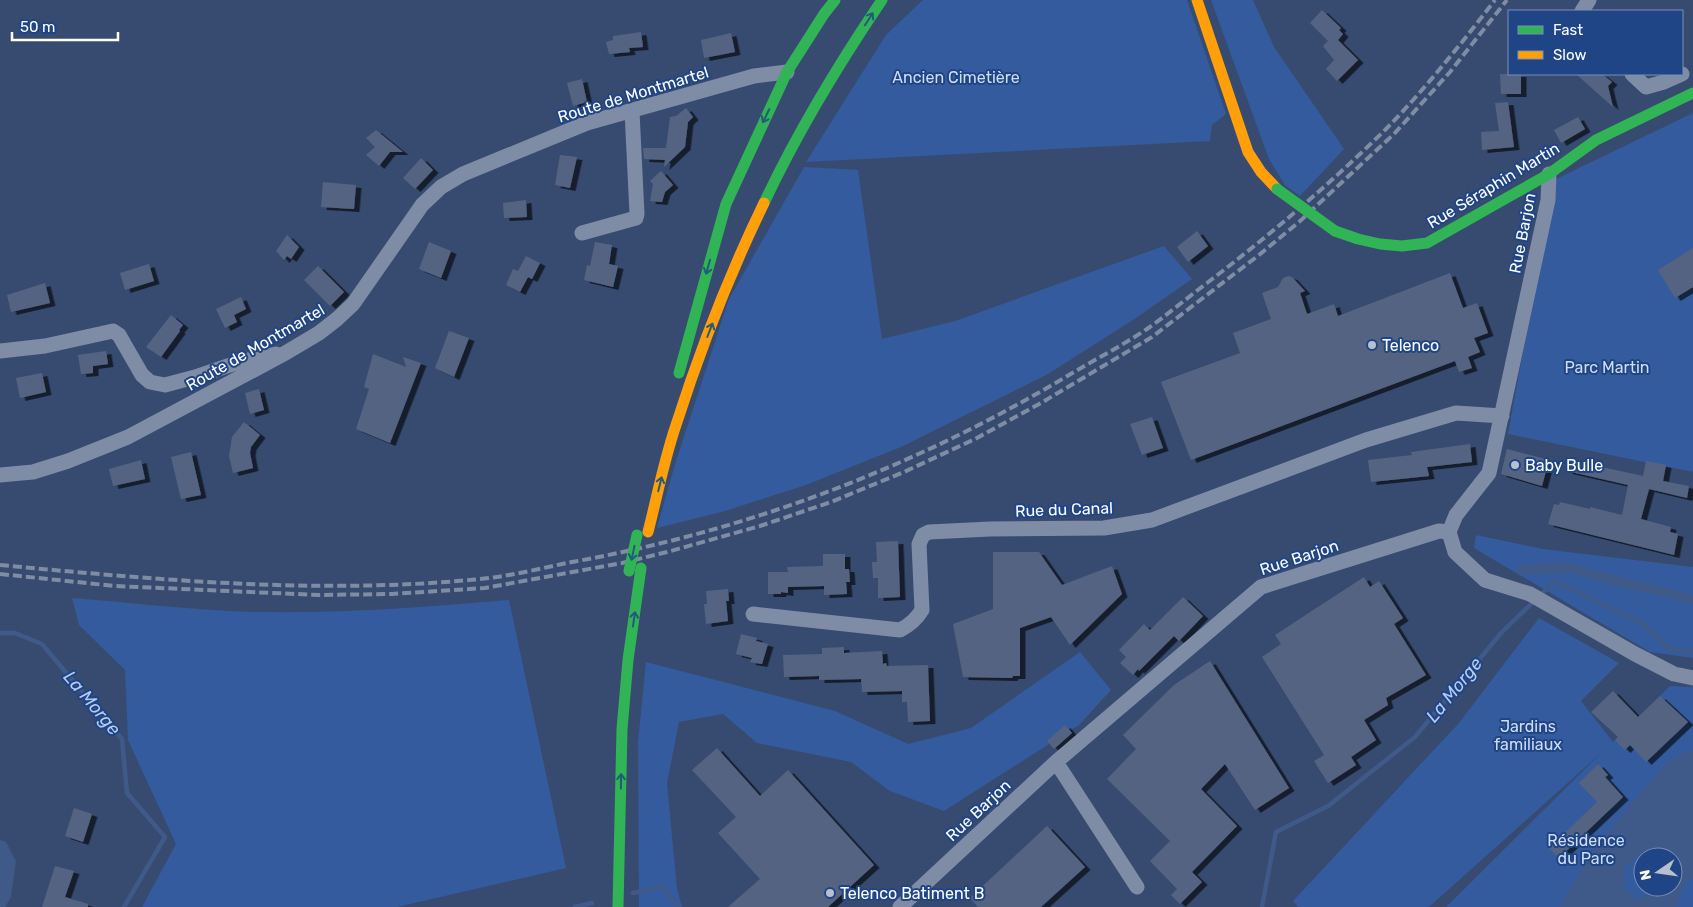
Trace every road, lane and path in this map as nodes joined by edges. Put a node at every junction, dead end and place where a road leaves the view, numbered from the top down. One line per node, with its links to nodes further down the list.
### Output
1 (835, 0): 6 (main road)
2 (868, 0): 20 (main road)
3 (882, 0): 11 (main road, one-way to 3)
4 (1197, 0): 12 (main road, Rue Séraphin Martin, bridge)
5 (885, 17): 11 (main road)
6 (787, 72): 10 (street, Route de Montmartel); 16 (main road, one-way to 16)
7 (1633, 75): 8 (street)
8 (1680, 75)
9 (1693, 93): 12 (main road, Rue Séraphin Martin)
10 (632, 111): 13 (street); 15 (street, Route de Montmartel)
11 (781, 167): 20 (main road, one-way to 11)
12 (1550, 174): 17 (street, Rue Barjon)
13 (582, 232)
14 (0, 351): 15 (street)
15 (282, 355): 18 (street, Route de Montmartel)
16 (675, 386)
17 (1502, 416): 19 (street, Rue Barjon); 21 (street, Rue du Canal)
18 (0, 475)
19 (1449, 532): 22 (street); 23 (street, Rue Barjon)
20 (642, 533): 24 (main road, one-way to 20); 26 (main road, one-way to 26, bridge)
21 (753, 614)
22 (1693, 678)
23 (1056, 762): 25 (street); 29 (street, Rue Barjon)
24 (620, 830): 27 (main road); 28 (main road)
25 (1137, 887)
26 (608, 907)
27 (618, 907)
28 (626, 907)
29 (900, 907)

